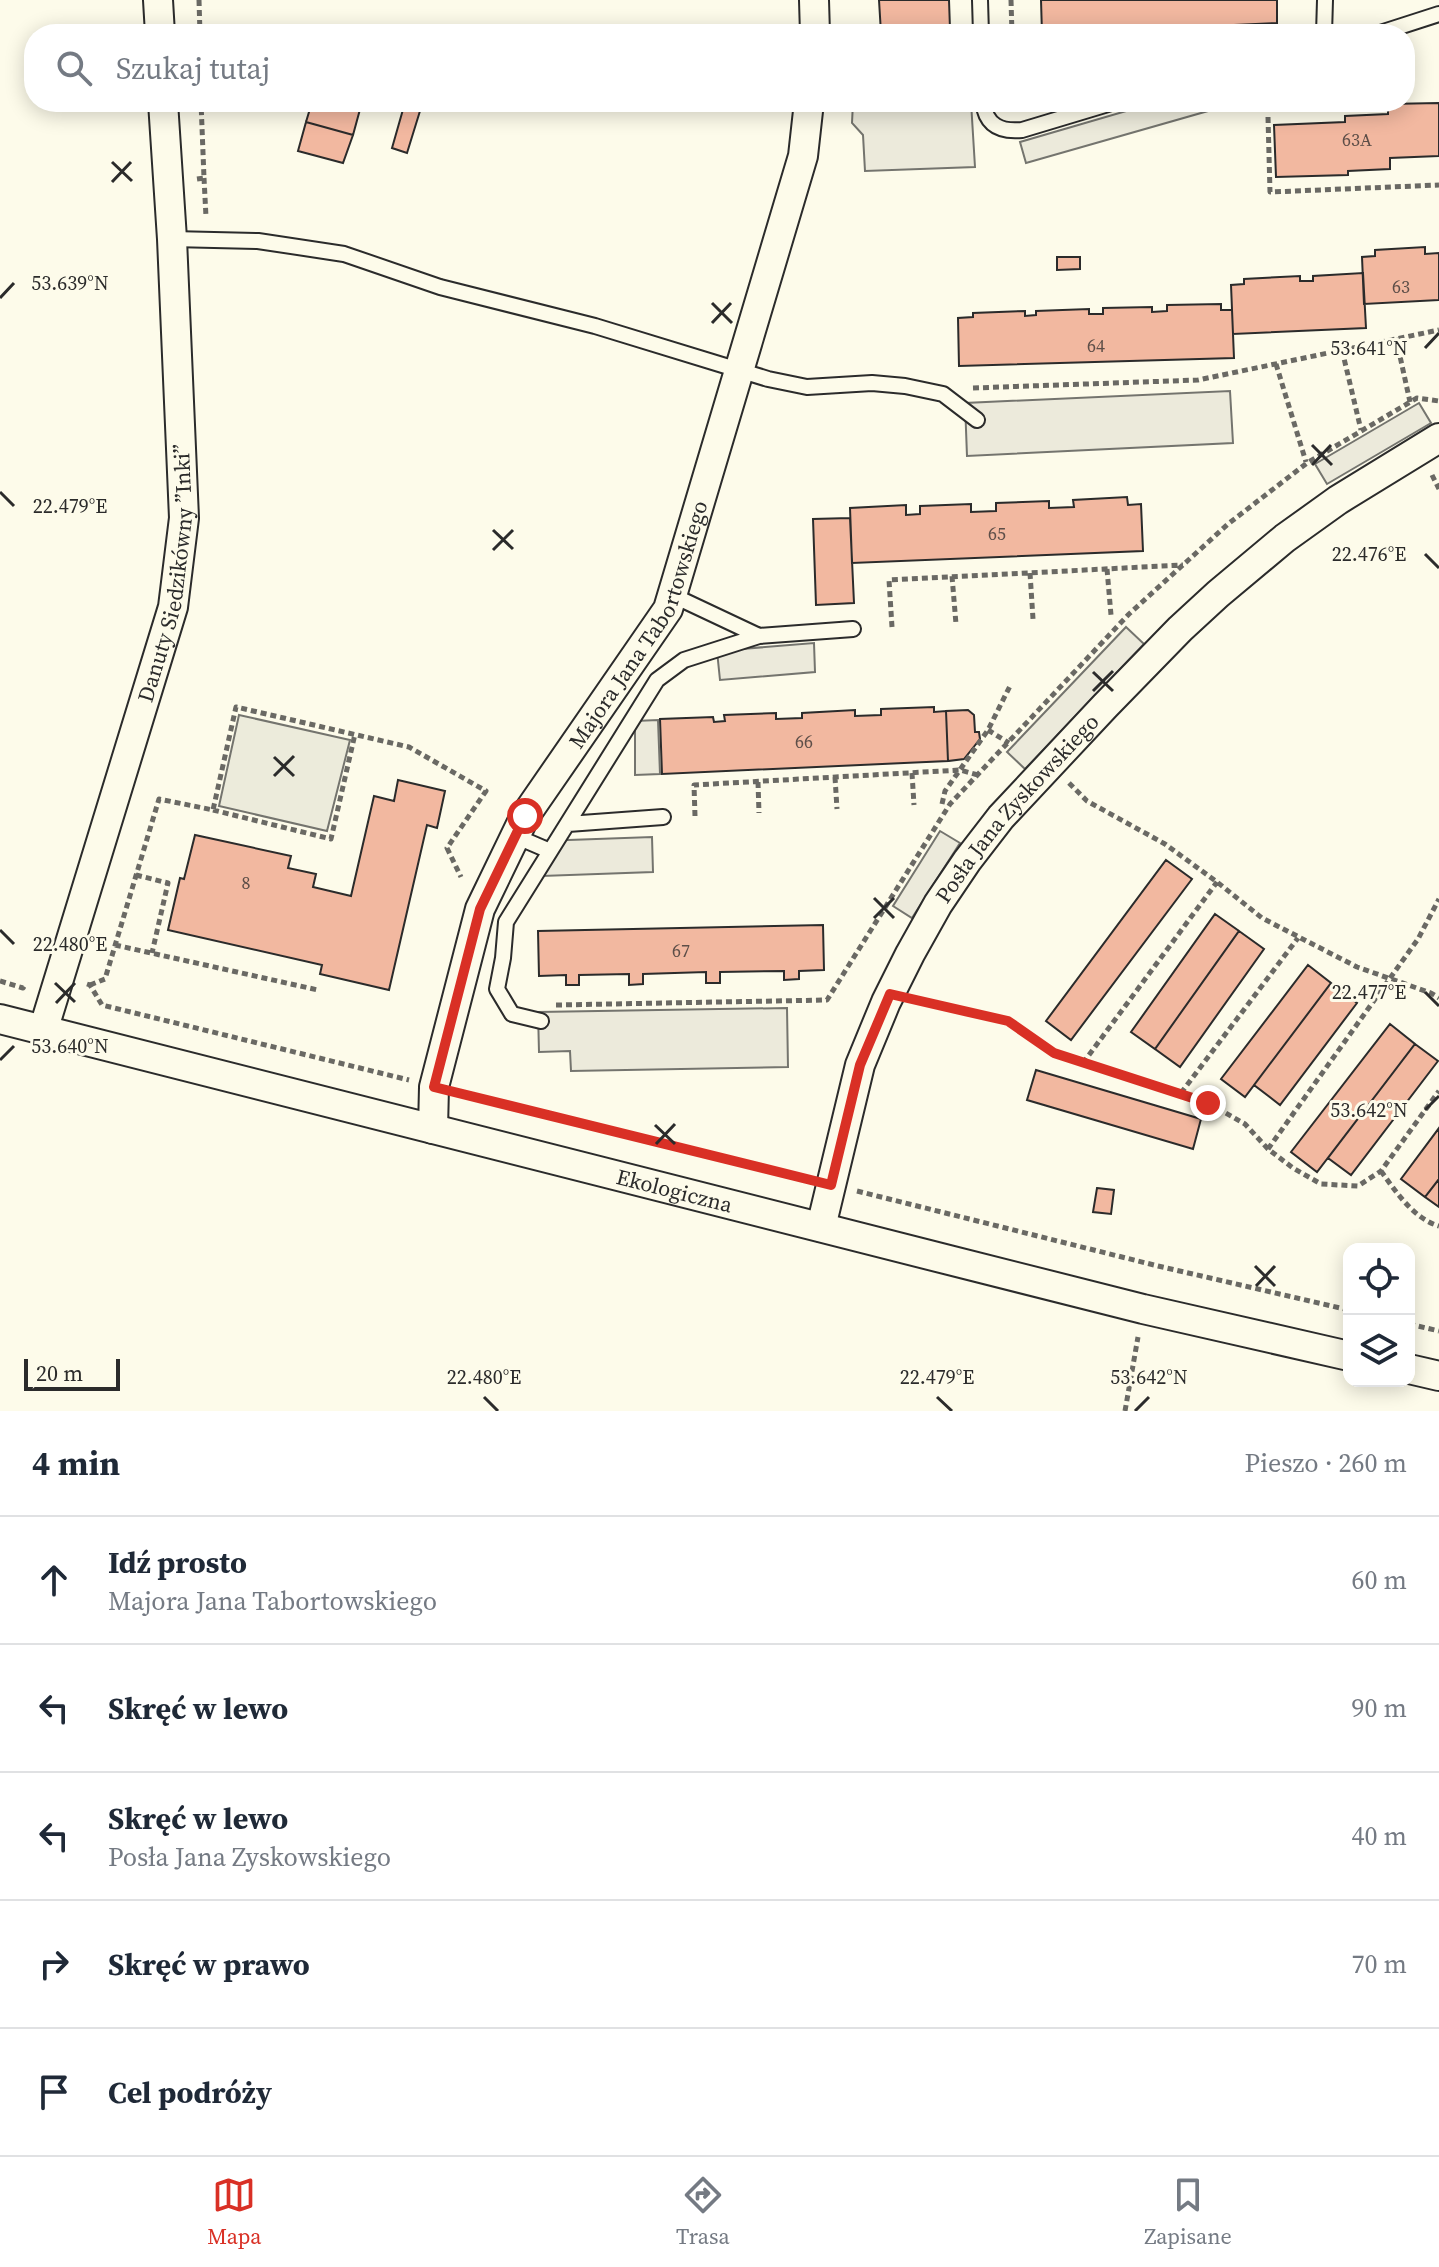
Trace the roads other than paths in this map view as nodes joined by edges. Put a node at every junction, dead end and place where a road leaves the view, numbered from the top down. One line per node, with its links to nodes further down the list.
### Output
1 (158, 0): 6 (street)
2 (814, 0): 7 (street)
3 (980, 0): 8 (lane)
4 (1325, 0): 9 (lane)
5 (1439, 14): 10 (lane)
6 (159, 24)
7 (815, 24)
8 (981, 24)
9 (1324, 24)
10 (1408, 24)
11 (164, 112): 15 (street, Danuty Siedzikówny ”Inki”)
12 (808, 112): 16 (street, Majora Jana Tabortowskiego)
13 (985, 112): 14 (lane)
14 (1082, 112)
15 (172, 239): 16 (lane); 28 (street, Danuty Siedzikówny ”Inki”)
16 (739, 370): 17 (lane); 19 (street, Majora Jana Tabortowskiego)
17 (977, 420)
18 (1439, 438): 30 (street, Posła Jana Zyskowskiego)
19 (672, 595): 21 (lane); 24 (street, Majora Jana Tabortowskiego)
20 (853, 629): 21 (lane)
21 (759, 636): 23 (lane)
22 (663, 817): 23 (lane)
23 (568, 824): 25 (lane)
24 (515, 836): 25 (lane); 29 (street, Majora Jana Tabortowskiego)
25 (550, 851): 27 (lane)
26 (0, 1019): 28 (street, Ekologiczna)
27 (541, 1021)
28 (43, 1031): 29 (street, Ekologiczna)
29 (433, 1129): 30 (street, Ekologiczna)
30 (821, 1227): 31 (street, Ekologiczna)
31 (1343, 1355)
32 (1415, 1370): 33 (street)
33 (1439, 1376)

